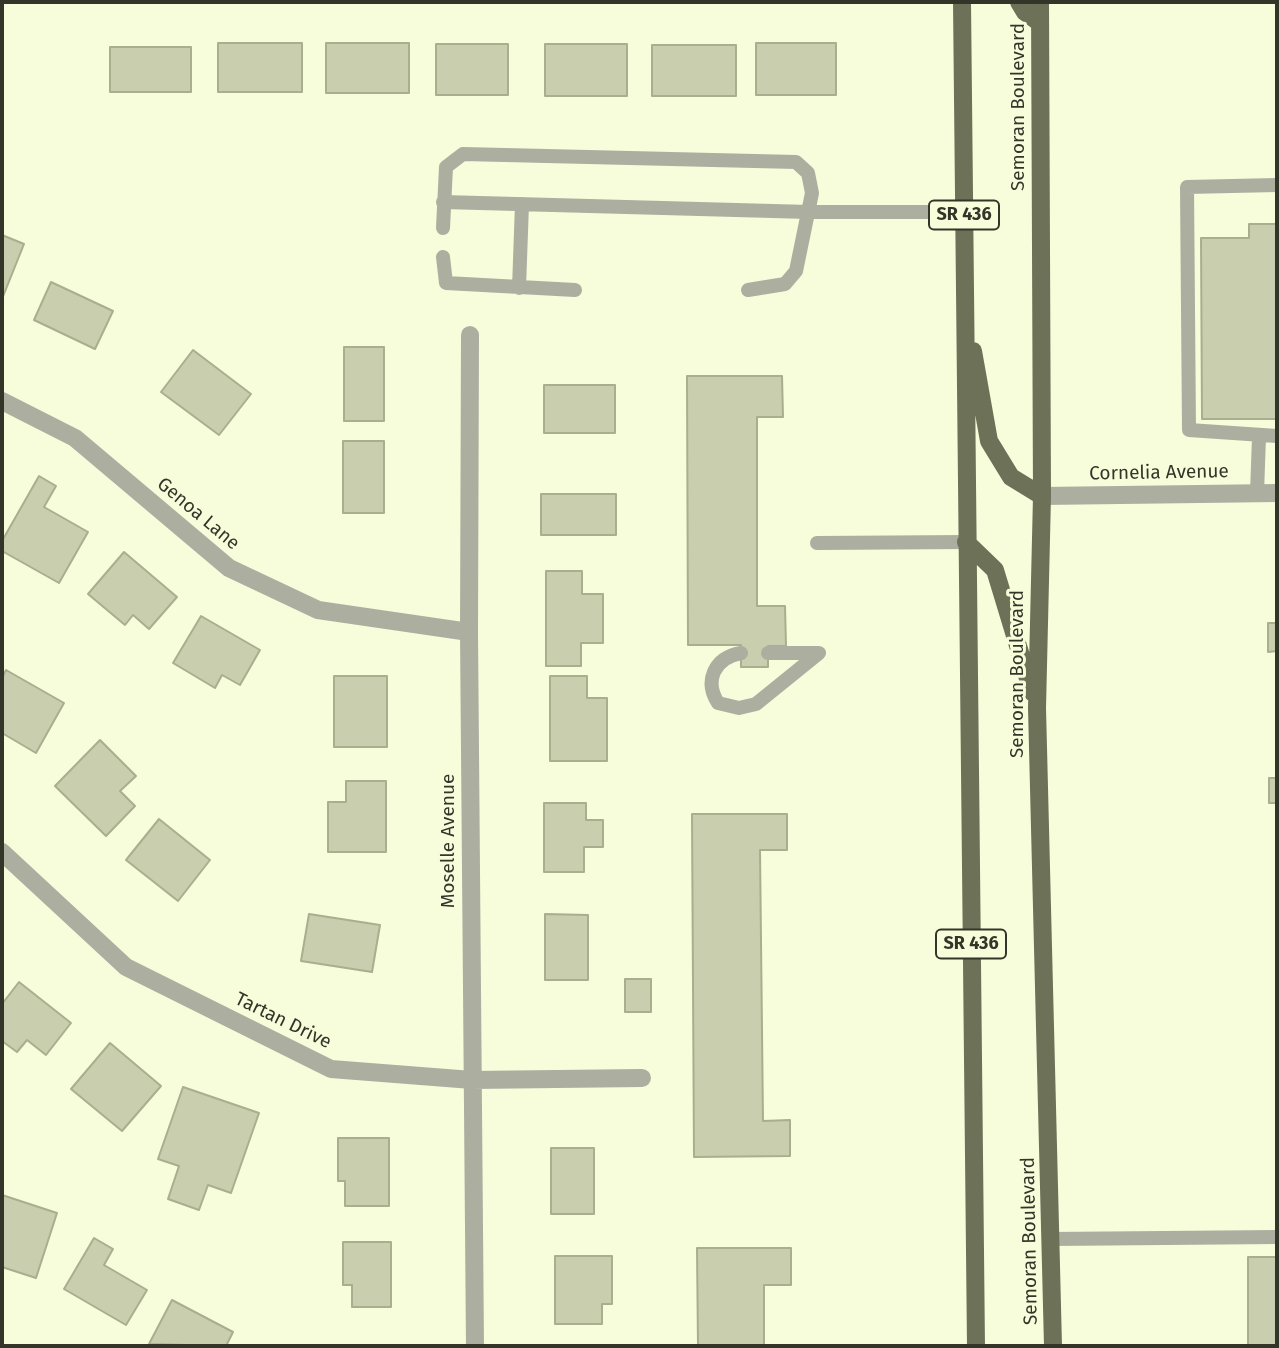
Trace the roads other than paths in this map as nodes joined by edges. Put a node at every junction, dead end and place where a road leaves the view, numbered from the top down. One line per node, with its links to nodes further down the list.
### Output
1 (962, 2): 9 (main road, SR 436)
2 (1019, 2): 4 (main road)
3 (1040, 2): 4 (main road, Semoran Boulevard)
4 (1040, 23): 22 (main road, Semoran Boulevard)
5 (1277, 185): 19 (lane)
6 (443, 202): 7 (lane); 8 (lane); 10 (lane)
7 (522, 204): 8 (lane); 12 (lane)
8 (809, 212): 9 (lane); 14 (lane)
9 (964, 212): 15 (main road, SR 436)
10 (443, 228)
11 (443, 257): 12 (lane)
12 (519, 288): 13 (lane)
13 (575, 290)
14 (748, 290)
15 (964, 299): 22 (main road); 24 (main road, SR 436)
16 (470, 335): 25 (street, Moselle Avenue)
17 (2, 401): 25 (street, Genoa Lane)
18 (1277, 436): 19 (lane)
19 (1259, 437): 20 (lane)
20 (1257, 493): 21 (street, Cornelia Avenue); 22 (street, Cornelia Avenue)
21 (1277, 493)
22 (1042, 496): 28 (main road, Semoran Boulevard)
23 (817, 542): 24 (lane)
24 (966, 542): 28 (main road); 35 (main road, SR 436)
25 (469, 632): 31 (street, Moselle Avenue)
26 (741, 653): 27 (lane)
27 (768, 653)
28 (1037, 708): 33 (main road, Semoran Boulevard)
29 (2, 852): 31 (street, Tartan Drive)
30 (642, 1078): 31 (street, Tartan Drive)
31 (472, 1080): 34 (street, Moselle Avenue)
32 (1277, 1237): 33 (lane)
33 (1051, 1239): 36 (main road, Semoran Boulevard)
34 (475, 1346)
35 (976, 1346)
36 (1054, 1346)

